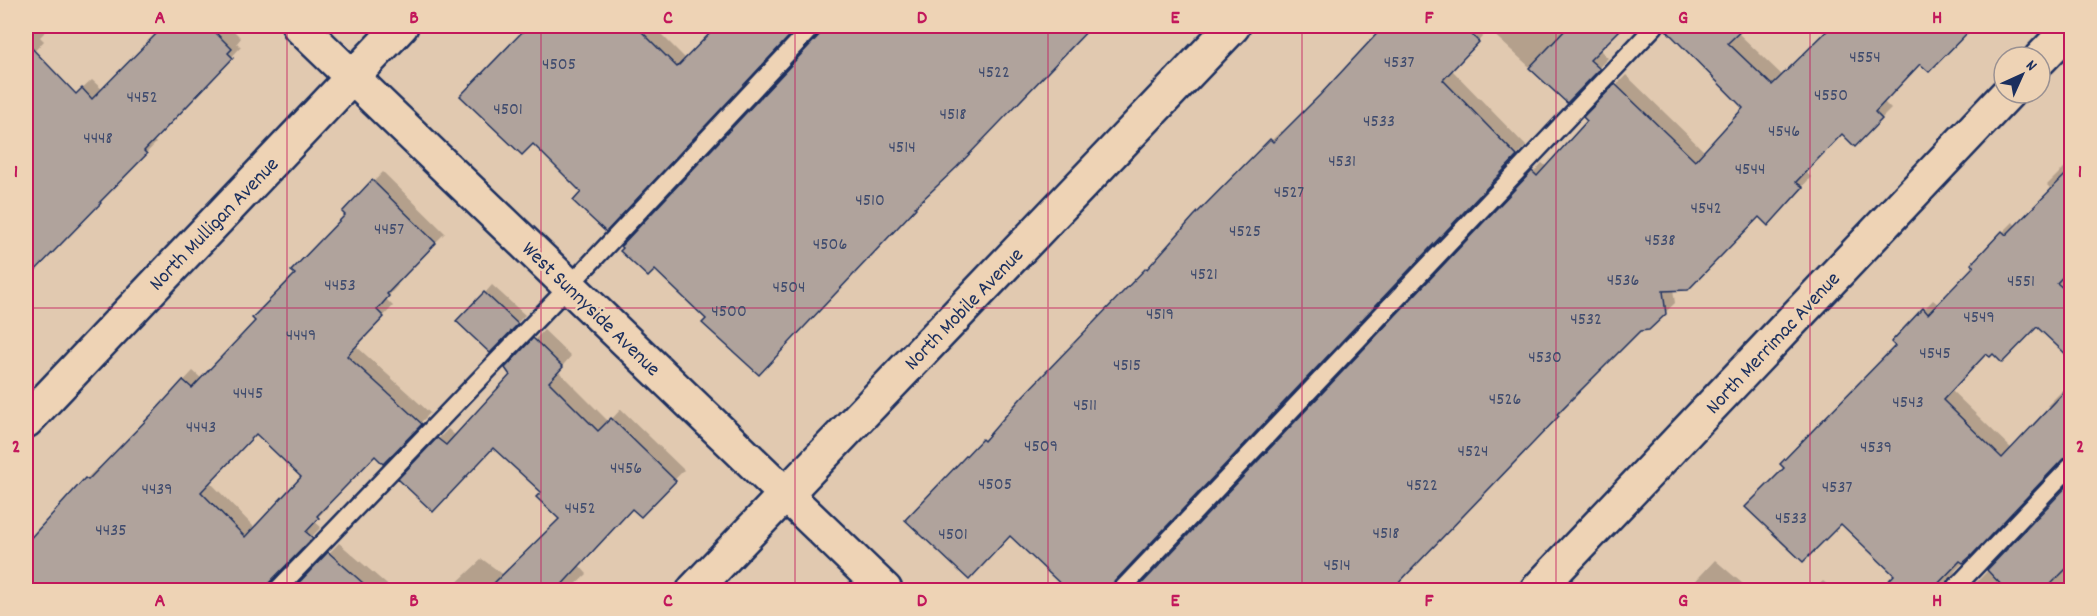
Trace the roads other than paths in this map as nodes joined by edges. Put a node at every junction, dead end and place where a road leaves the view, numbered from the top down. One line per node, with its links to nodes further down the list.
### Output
1 (299, 26): 8 (street, West Sunnyside Avenue)
2 (401, 26): 8 (street, North Mulligan Avenue)
3 (813, 26): 10 (lane)
4 (1233, 26): 13 (street, North Mobile Avenue)
5 (1655, 26): 17 (lane)
6 (2072, 26): 7 (street)
7 (2052, 47)
8 (352, 77): 10 (street, West Sunnyside Avenue); 11 (street, North Mulligan Avenue)
9 (1997, 105): 18 (street, North Merrimac Avenue)
10 (569, 286): 13 (street, West Sunnyside Avenue); 14 (lane)
11 (26, 421)
12 (2072, 465): 19 (lane)
13 (785, 494): 15 (street, North Mobile Avenue); 16 (street, West Sunnyside Avenue)
14 (277, 591)
15 (694, 591)
16 (885, 591)
17 (1121, 591)
18 (1537, 591)
19 (1953, 591)

